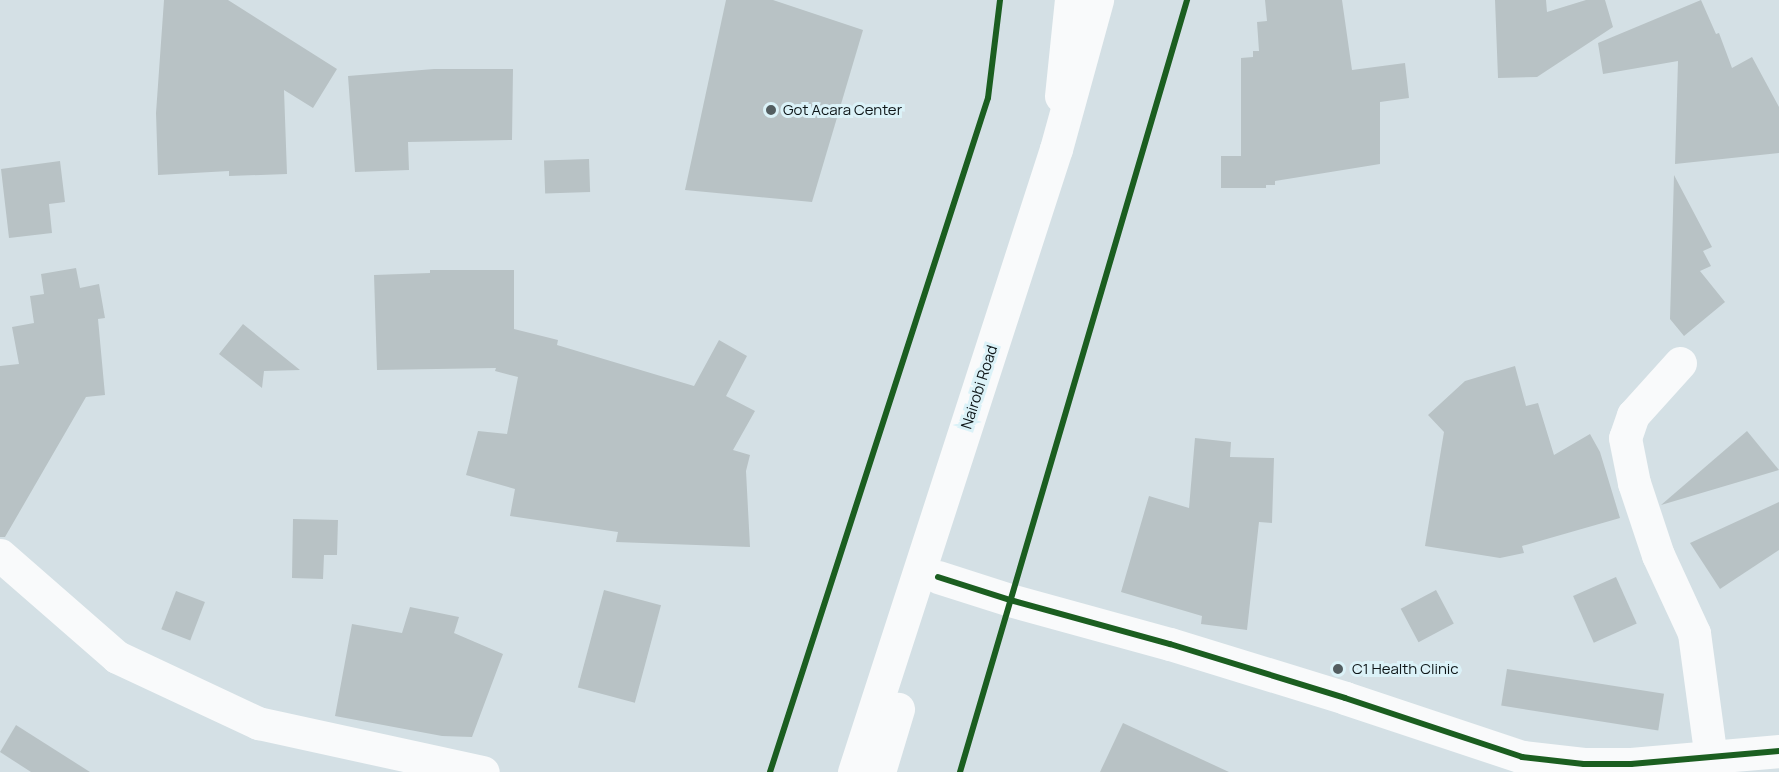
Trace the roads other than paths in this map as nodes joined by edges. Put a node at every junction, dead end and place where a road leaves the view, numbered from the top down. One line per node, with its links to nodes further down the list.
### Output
1 (1071, 0): 4 (main road)
2 (1097, 0): 4 (main road, Nairobi Road)
3 (1121, 0): 7 (main road, Nairobi Road)
4 (1056, 149): 11 (main road, Nairobi Road)
5 (1680, 363): 9 (main road)
6 (0, 555): 10 (main road)
7 (938, 577): 9 (main road); 12 (main road, Nairobi Road)
8 (1779, 751): 9 (main road)
9 (1711, 758)
10 (483, 772)
11 (855, 772)
12 (879, 772)

